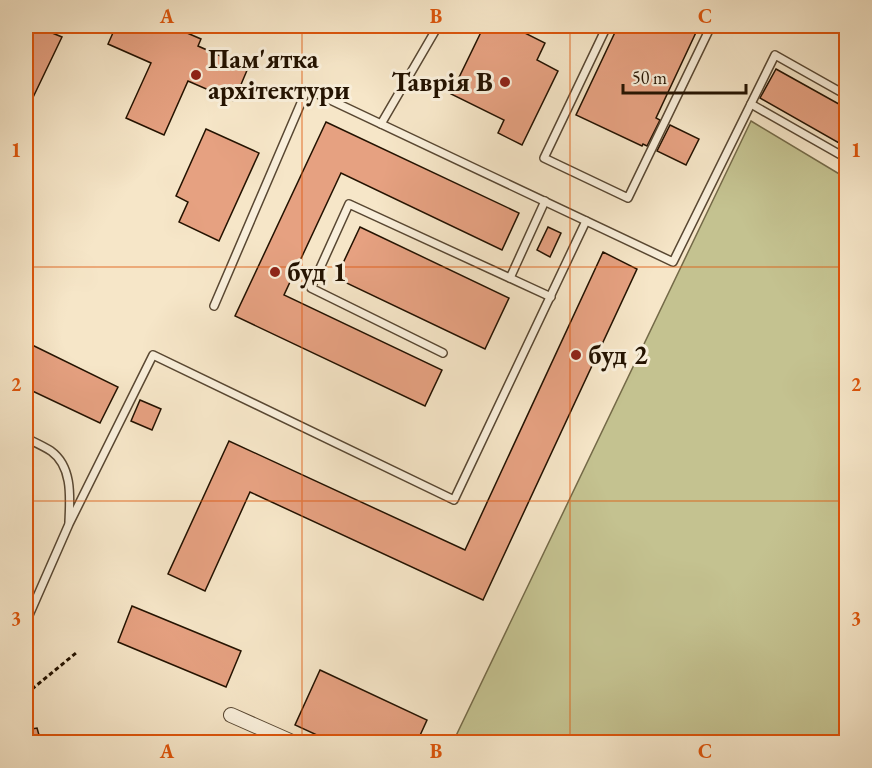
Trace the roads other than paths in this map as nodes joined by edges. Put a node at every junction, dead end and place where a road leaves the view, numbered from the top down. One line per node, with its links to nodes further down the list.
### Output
1 (438, 26): 8 (lane)
2 (561, 26): 3 (lane)
3 (571, 26)
4 (607, 26): 5 (lane)
5 (711, 26)
6 (846, 95): 7 (lane)
7 (751, 104): 9 (lane); 11 (lane)
8 (381, 124): 10 (lane); 14 (lane)
9 (846, 158)
10 (545, 201): 11 (lane); 12 (lane)
11 (586, 221): 13 (lane)
12 (510, 278): 13 (lane); 15 (lane)
13 (550, 297): 17 (lane)
14 (214, 306)
15 (442, 353)
16 (26, 438): 17 (lane)
17 (69, 524): 18 (lane)
18 (26, 622)
19 (231, 715): 20 (street)
20 (292, 742)

